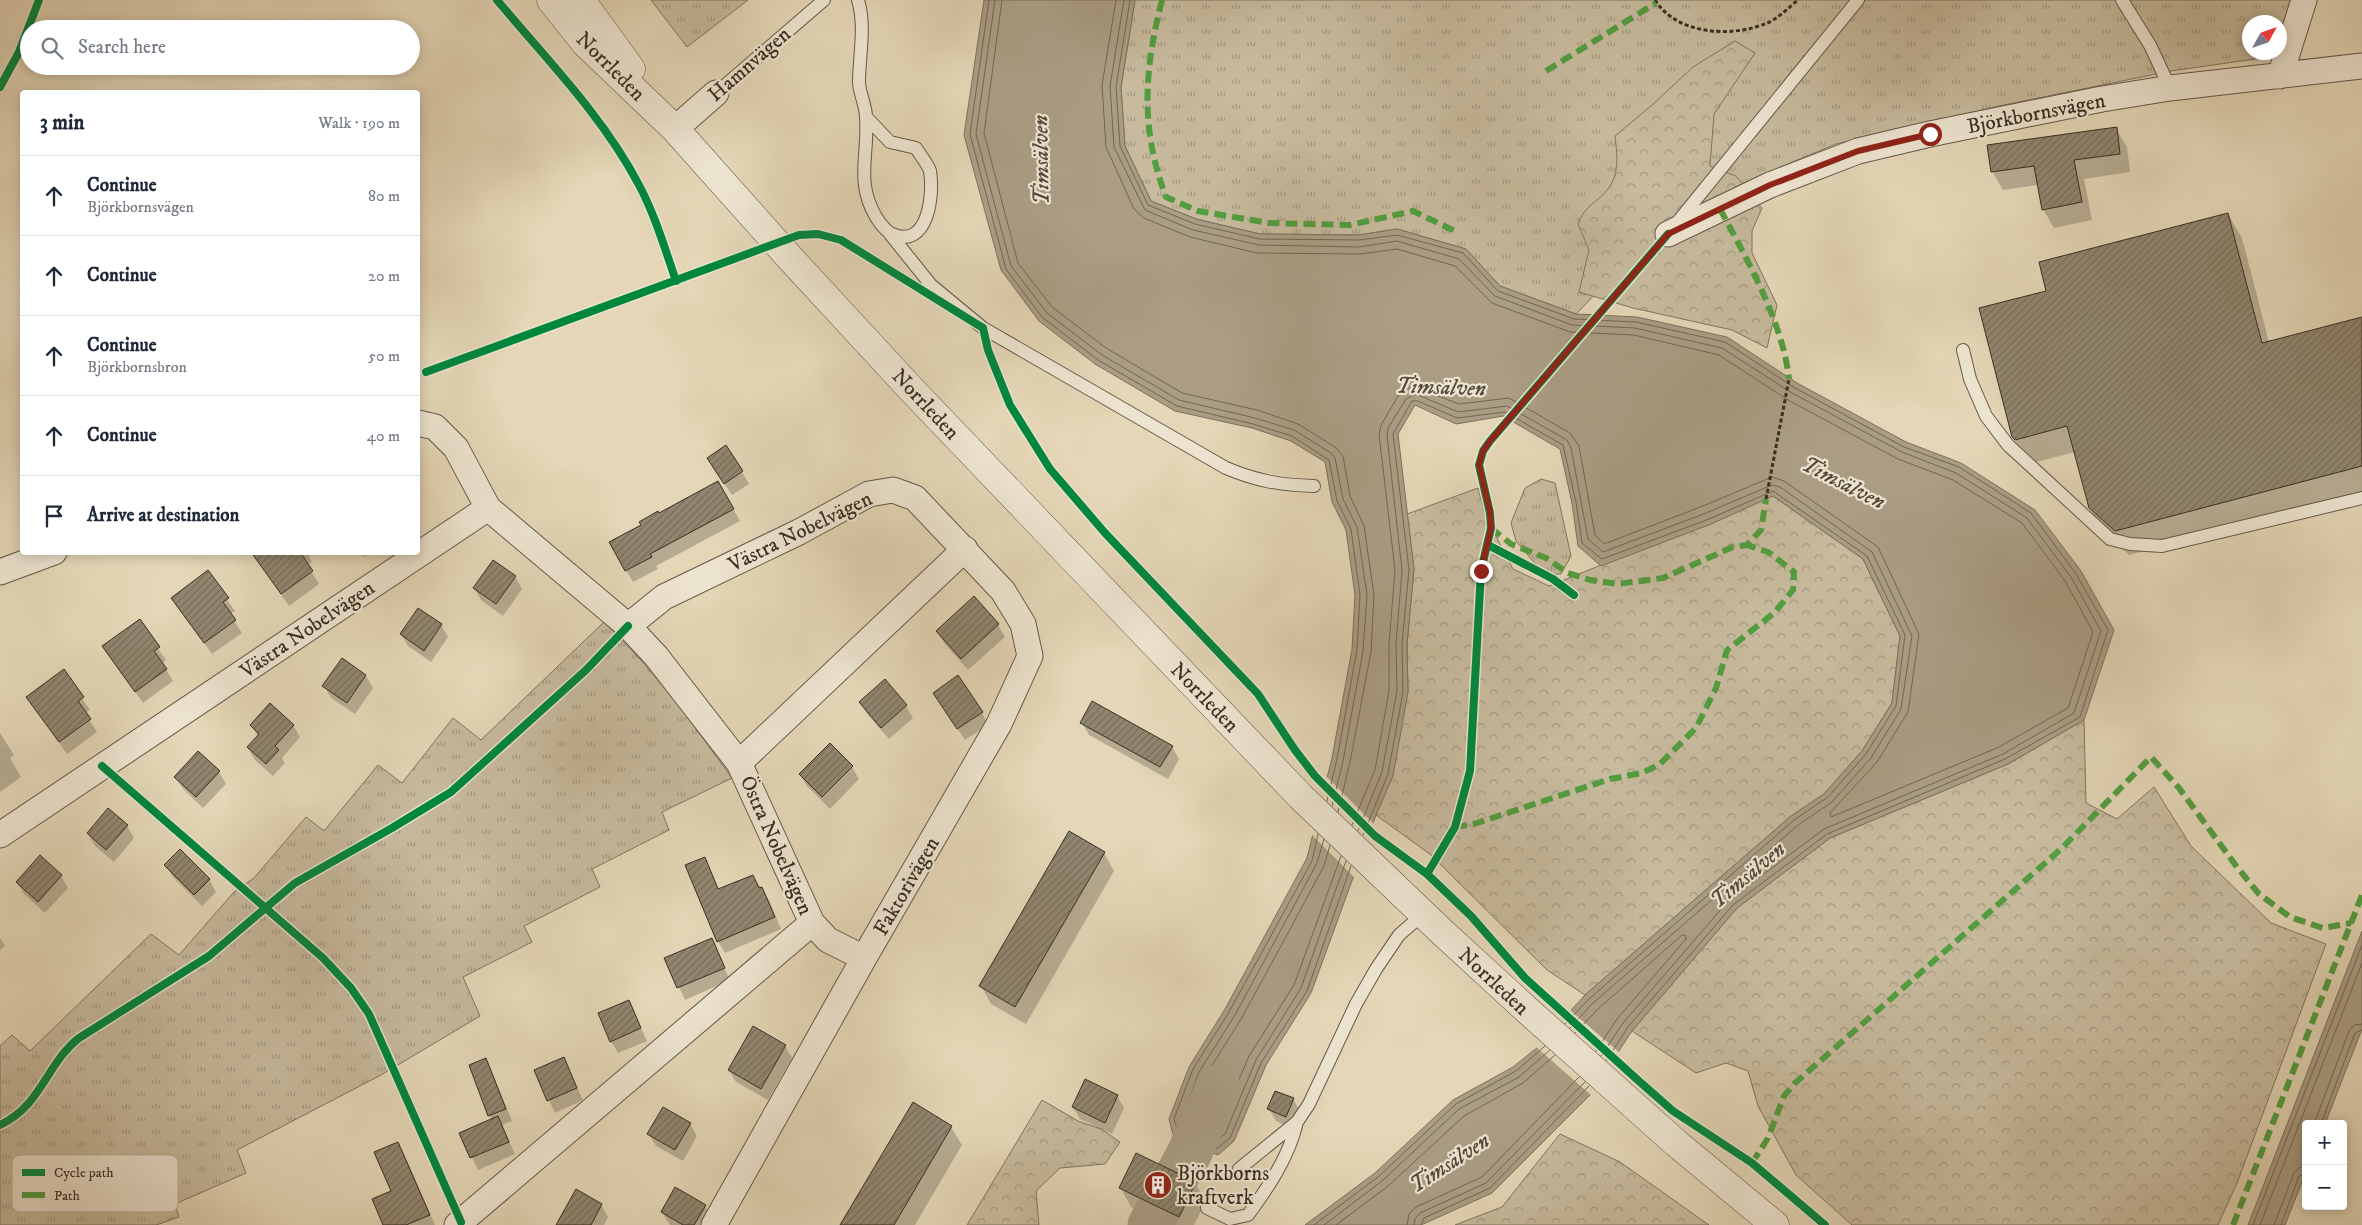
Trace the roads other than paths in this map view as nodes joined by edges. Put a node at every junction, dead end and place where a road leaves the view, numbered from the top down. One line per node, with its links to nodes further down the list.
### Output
1 (551, 0): 13 (street, Norrleden)
2 (581, 0): 13 (street, Norrleden)
3 (824, 0): 11 (lane, Hamnvägen)
4 (858, 0): 12 (lane)
5 (1858, 0): 15 (lane)
6 (2122, 0): 10 (lane)
7 (2304, 0): 9 (street)
8 (2362, 66): 9 (street, Björkbornsvägen)
9 (2280, 76): 10 (street, Björkbornsvägen)
10 (2170, 88): 15 (street, Björkbornsvägen)
11 (716, 93): 13 (street, Hamnvägen)
12 (866, 117): 14 (lane); 14 (lane)
13 (675, 129): 29 (street, Norrleden)
14 (890, 234): 18 (lane)
15 (1668, 234)
16 (1964, 350): 19 (lane)
17 (420, 423): 20 (street)
18 (1314, 486)
19 (2362, 498)
20 (488, 508): 22 (street, Västra Nobelvägen); 26 (street)
21 (965, 549): 26 (street, Västra Nobelvägen); 27 (street, Östra Nobelvägen); 31 (street, Faktorivägen)
22 (420, 554)
23 (46, 555): 25 (street)
24 (418, 555): 28 (street, Västra Nobelvägen)
25 (0, 572)
26 (628, 626): 27 (street)
27 (740, 763): 30 (street, Östra Nobelvägen)
28 (0, 835)
29 (1423, 914): 32 (lane); 37 (street, Norrleden)
30 (812, 923): 31 (street); 35 (street, Östra Nobelvägen)
31 (864, 958): 36 (street, Faktorivägen)
32 (1297, 1122): 33 (lane); 34 (lane)
33 (1239, 1168)
34 (1207, 1208)
35 (457, 1225)
36 (714, 1225)
37 (1775, 1225)

